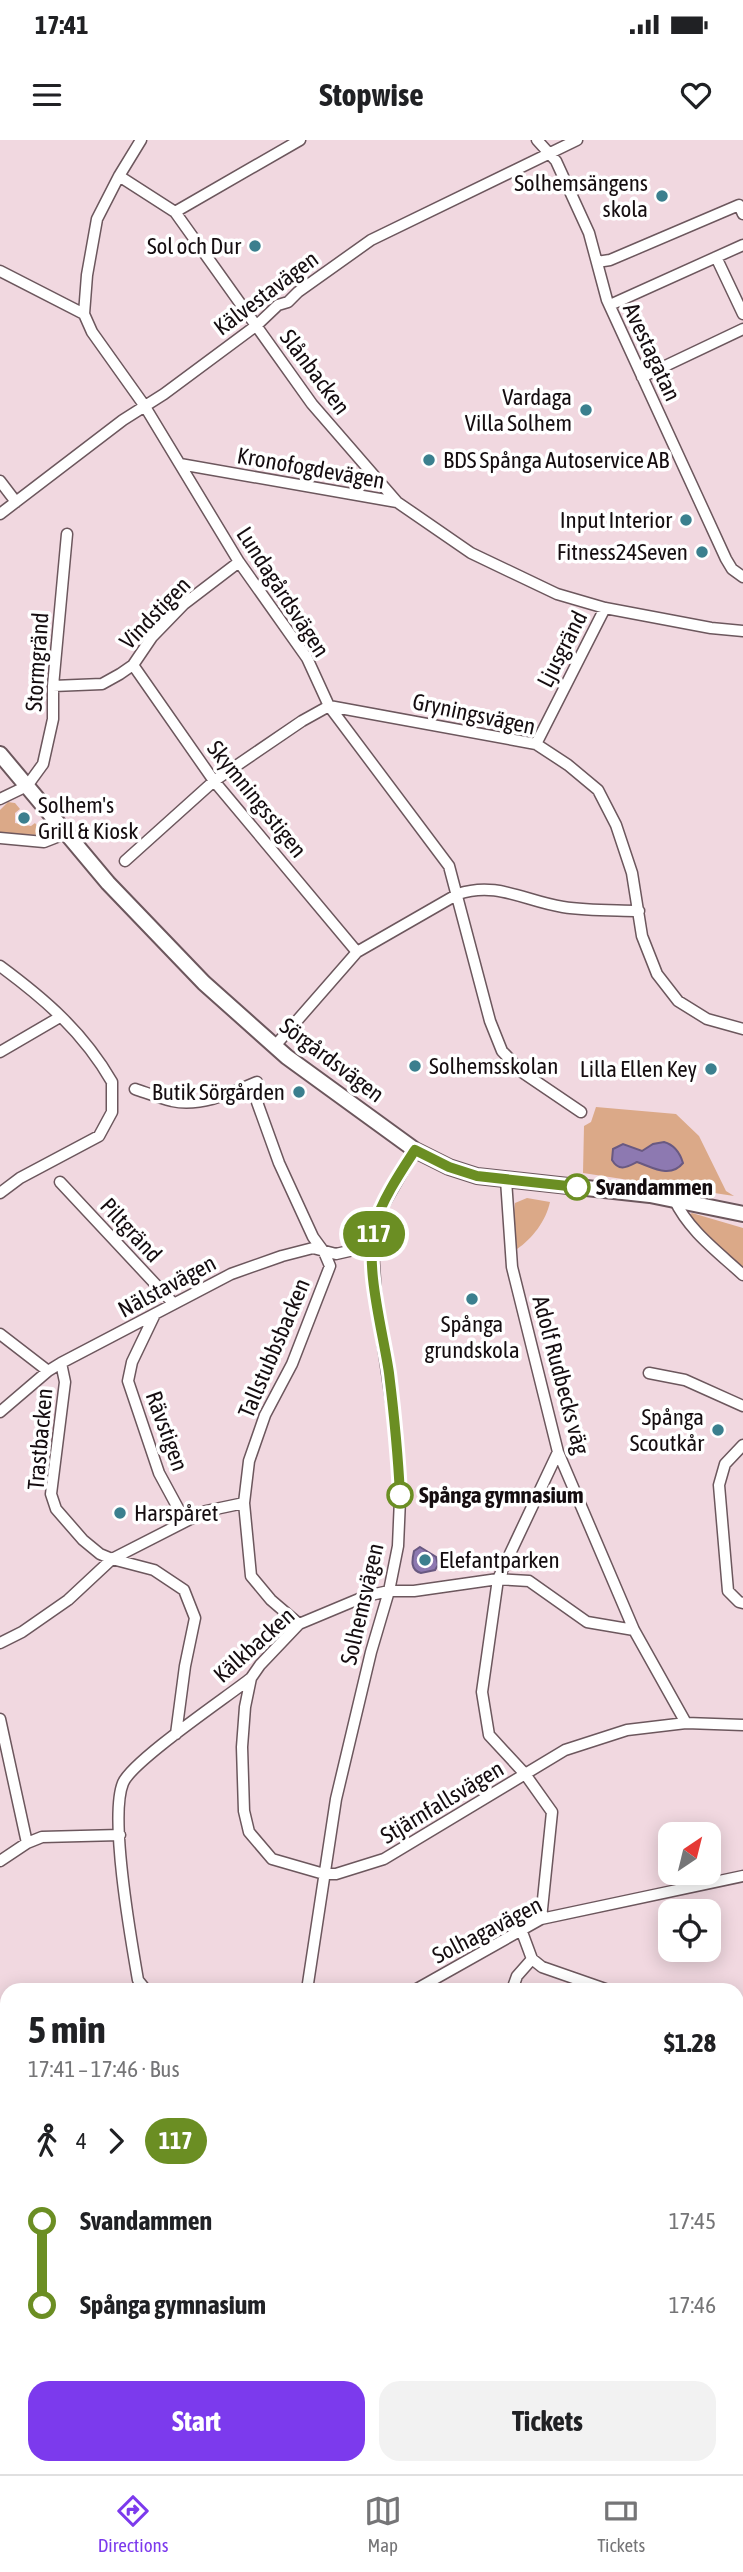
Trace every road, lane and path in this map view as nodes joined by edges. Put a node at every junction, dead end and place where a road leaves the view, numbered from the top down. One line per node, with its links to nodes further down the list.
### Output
1 (141, 140): 6 (street)
2 (300, 140): 7 (street)
3 (537, 140): 5 (street, Avestagatan)
4 (577, 140): 5 (street, Kälvestavägen)
5 (551, 153): 11 (street, Avestagatan); 16 (street, Kälvestavägen)
6 (119, 176): 7 (street, Slånbacken); 14 (street)
7 (175, 212): 16 (street, Slånbacken)
8 (743, 214): 11 (street)
9 (743, 245): 10 (street)
10 (716, 257): 13 (street); 15 (street)
11 (597, 262): 13 (street, Avestagatan)
12 (0, 271): 14 (street)
13 (610, 305): 18 (street, Avestagatan)
14 (84, 314): 19 (street, Lundagårdsvägen)
15 (743, 314)
16 (257, 325): 19 (street, Kälvestavägen); 23 (street, Slånbacken)
17 (743, 329): 18 (street)
18 (642, 377): 27 (street, Avestagatan)
19 (144, 405): 20 (street, Lundagårdsvägen); 22 (street, Kälvestavägen)
20 (180, 464): 23 (street, Kronofogdevägen); 26 (street, Lundagårdsvägen)
21 (0, 481): 22 (street)
22 (16, 502): 24 (street, Kälvestavägen)
23 (397, 502): 28 (street, Kronofogdevägen)
24 (0, 514)
25 (66, 534): 31 (street, Stormgränd)
26 (239, 562): 30 (street, Vindstigen); 32 (street, Lundagårdsvägen)
27 (743, 577)
28 (605, 608): 29 (street, Kronofogdevägen); 33 (street, Ljusgränd)
29 (743, 631)
30 (133, 664): 31 (street, Vindstigen); 35 (street, Skymningsstigen)
31 (53, 686): 36 (street, Stormgränd)
32 (329, 706): 33 (street, Gryningsvägen); 35 (street); 41 (street, Lundagårdsvägen)
33 (536, 744): 42 (street, Gryningsvägen)
34 (0, 754): 36 (street, Sörgårdsvägen)
35 (214, 781): 40 (street); 43 (street, Skymningsstigen)
36 (27, 786): 37 (street); 38 (street, Sörgårdsvägen)
37 (0, 799)
38 (66, 833): 39 (street); 47 (street, Sörgårdsvägen)
39 (0, 838)
40 (125, 861)
41 (458, 894): 42 (street); 43 (street); 50 (street, Lundagårdsvägen)
42 (639, 911): 46 (street, Gryningsvägen)
43 (357, 952): 47 (street)
44 (0, 966): 45 (street)
45 (60, 1017): 48 (street); 54 (street)
46 (743, 1029)
47 (274, 1047): 51 (street, Sörgårdsvägen)
48 (0, 1052)
49 (135, 1089): 58 (street, Tallstubbsbacken)
50 (581, 1112)
51 (415, 1150): 52 (street, Sörgårdsvägen); 57 (street, Solhemsvägen)
52 (506, 1180): 55 (street, Sörgårdsvägen); 69 (street, Adolf Rudbecks väg)
53 (60, 1182): 60 (street, Piltgränd)
54 (0, 1194)
55 (674, 1199): 56 (street, Sörgårdsvägen); 59 (street)
56 (743, 1214)
57 (373, 1249): 58 (street, Nälstavägen); 74 (street, Solhemsvägen)
58 (324, 1252): 60 (street, Nälstavägen); 70 (street, Tallstubbsbacken)
59 (743, 1275)
60 (173, 1303): 61 (street, Nälstavägen)
61 (155, 1314): 63 (street, Nälstavägen); 71 (street, Rävstigen)
62 (0, 1334): 64 (street)
63 (61, 1363): 64 (street, Nälstavägen); 72 (street, Trastbacken)
64 (48, 1371): 67 (street, Nälstavägen)
65 (649, 1373): 66 (street)
66 (743, 1406)
67 (0, 1412)
68 (743, 1445): 75 (street)
69 (558, 1452): 73 (street); 77 (street, Adolf Rudbecks väg)
70 (244, 1503): 71 (street); 76 (street, Tallstubbsbacken)
71 (185, 1521): 72 (street)
72 (112, 1559): 78 (street); 85 (street, Trastbacken)
73 (498, 1579): 74 (street, Kälkbacken); 77 (street, Kälkbacken); 86 (street)
74 (389, 1591): 76 (street, Kälkbacken); 90 (street, Solhemsvägen)
75 (743, 1603)
76 (299, 1624): 79 (street, Kälkbacken)
77 (634, 1630): 83 (street, Adolf Rudbecks väg)
78 (0, 1643)
79 (251, 1678): 80 (street, Kälkbacken); 81 (street, Stjärnfallsvägen)
80 (229, 1695): 81 (street); 85 (street, Kälkbacken)
81 (245, 1707): 90 (street, Stjärnfallsvägen)
82 (0, 1719): 88 (street)
83 (686, 1723): 84 (street, Stjärnfallsvägen); 86 (street, Stjärnfallsvägen)
84 (743, 1725)
85 (176, 1734): 87 (street, Kälkbacken)
86 (525, 1774): 90 (street, Stjärnfallsvägen); 92 (street)
87 (120, 1835): 88 (street); 95 (street, Kälkbacken)
88 (27, 1843): 89 (street)
89 (0, 1861)
90 (324, 1874): 96 (street, Solhemsvägen)
91 (743, 1877): 92 (street, Solhagavägen)
92 (541, 1919): 93 (street, Solhagavägen)
93 (522, 1931): 94 (street); 97 (street, Solhagavägen)
94 (531, 1959): 98 (street); 99 (street)
95 (140, 1983)
96 (308, 1983)
97 (428, 1983)
98 (514, 1983)
99 (587, 1983)

